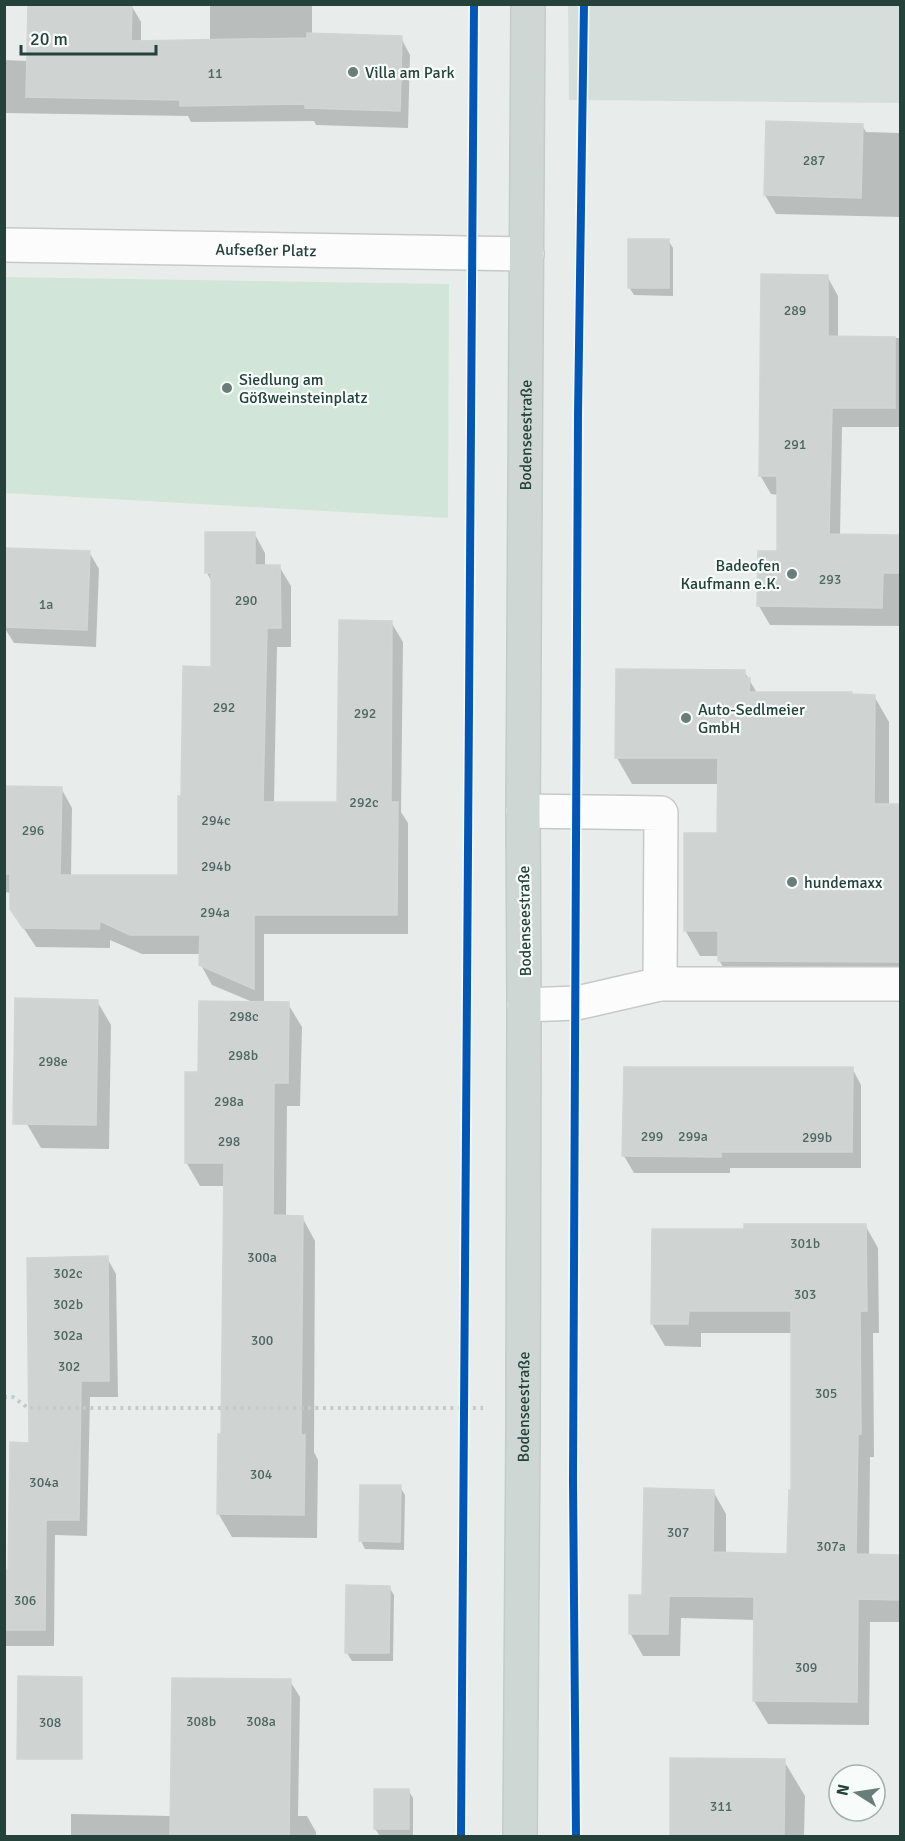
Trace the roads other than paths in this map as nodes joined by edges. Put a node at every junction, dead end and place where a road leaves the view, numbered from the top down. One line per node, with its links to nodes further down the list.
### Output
1 (528, 4): 3 (main road, Bodenseestraße)
2 (5, 245): 3 (street, Aufseßer Platz); 4 (street)
3 (527, 254): 5 (main road, Bodenseestraße)
4 (4, 272)
5 (523, 811): 6 (street); 8 (main road, Bodenseestraße)
6 (660, 984): 7 (street); 8 (street)
7 (900, 984)
8 (525, 1005): 9 (main road, Bodenseestraße)
9 (520, 1836)

